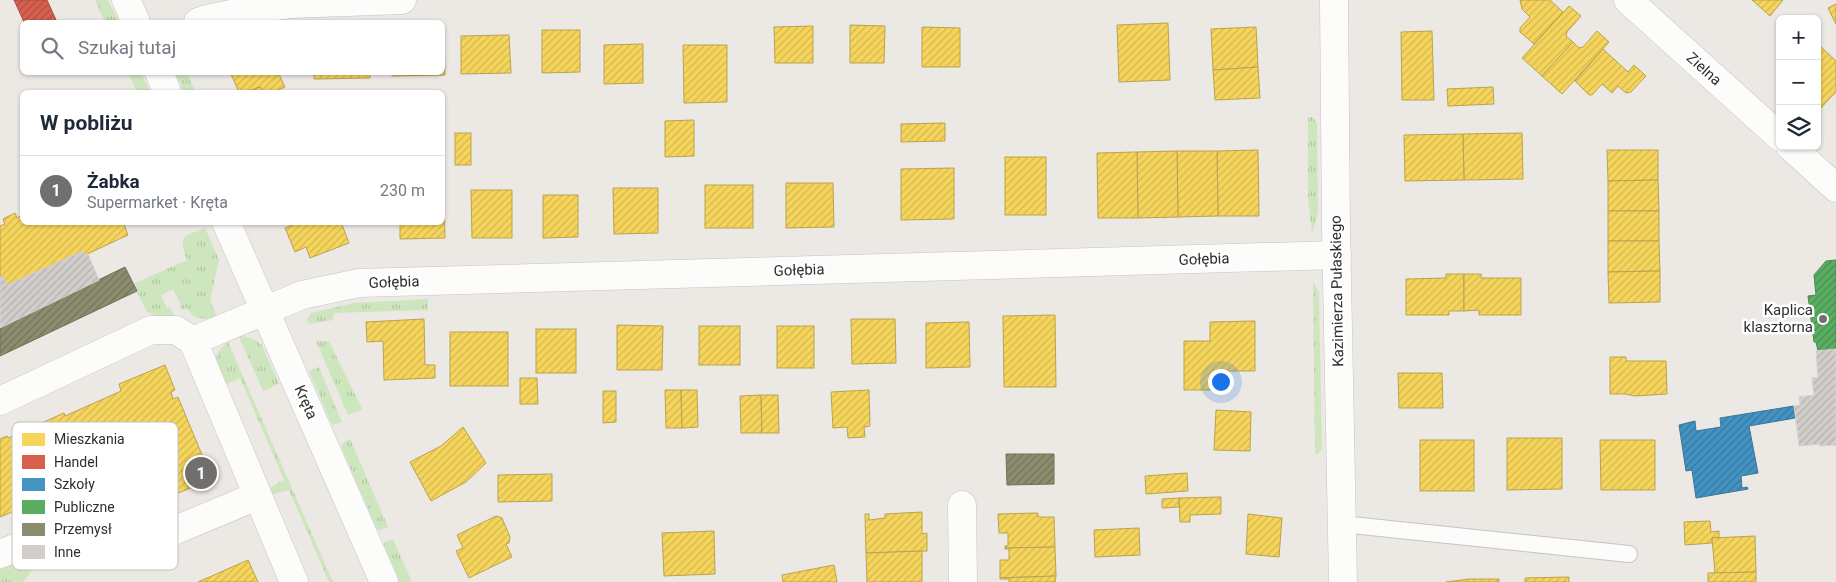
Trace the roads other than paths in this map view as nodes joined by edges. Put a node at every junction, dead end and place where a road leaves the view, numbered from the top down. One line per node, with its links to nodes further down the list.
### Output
1 (126, 0): 5 (street)
2 (402, 0): 6 (street)
3 (1334, 0): 13 (street, Kazimierza Pułaskiego)
4 (1628, 0): 9 (street, Zielna)
5 (135, 20)
6 (203, 20)
7 (160, 75): 8 (street)
8 (167, 90)
9 (1776, 133)
10 (1794, 150): 11 (street)
11 (1836, 188)
12 (227, 225): 14 (street, Kręta)
13 (1336, 255): 14 (street, Gołębia); 19 (street, Kazimierza Pułaskiego)
14 (266, 311): 15 (street, Gołębia); 25 (street, Kręta)
15 (193, 341): 16 (street); 17 (street)
16 (0, 401)
17 (257, 496): 20 (street); 24 (street)
18 (962, 505): 26 (street)
19 (1342, 524): 23 (lane); 27 (street, Kazimierza Pułaskiego)
20 (178, 529)
21 (12, 549): 22 (street)
22 (0, 554)
23 (1629, 554)
24 (294, 582)
25 (384, 582)
26 (964, 582)
27 (1343, 582)

